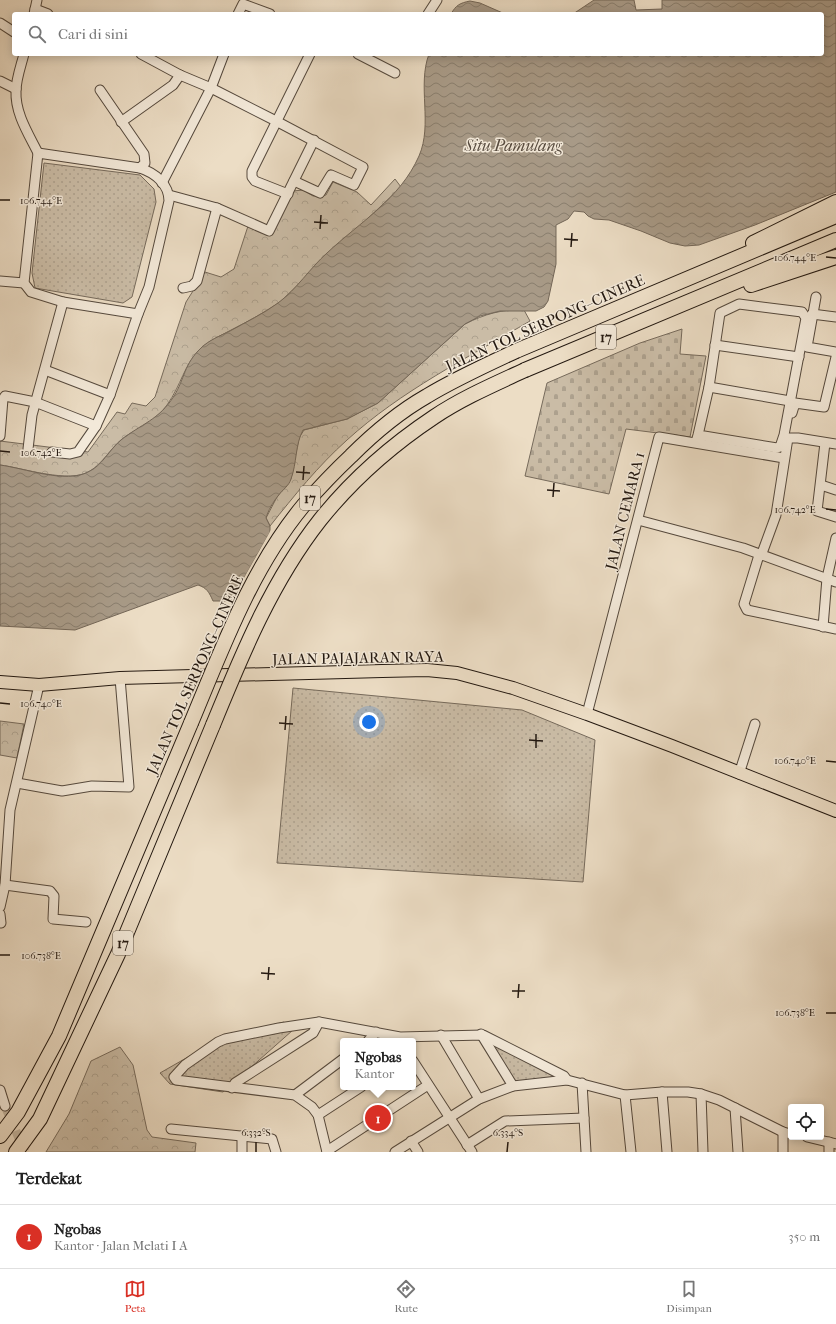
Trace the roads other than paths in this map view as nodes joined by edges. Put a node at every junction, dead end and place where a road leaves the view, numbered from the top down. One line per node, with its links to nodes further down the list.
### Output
1 (436, 0): 4 (street)
2 (239, 12): 3 (street)
3 (265, 12)
4 (429, 12)
5 (0, 23): 6 (street)
6 (12, 31)
7 (24, 56): 16 (street)
8 (145, 56): 13 (street)
9 (223, 56): 15 (street)
10 (309, 56): 18 (street)
11 (362, 56): 12 (street)
12 (395, 73)
13 (180, 76): 15 (street); 19 (street)
14 (0, 81): 16 (street)
15 (211, 88): 18 (street); 24 (street)
16 (16, 89): 21 (street)
17 (100, 90): 19 (street)
18 (276, 121): 20 (street); 25 (street)
19 (121, 122): 22 (street)
20 (314, 140): 23 (street); 23 (street)
21 (38, 153): 22 (street); 33 (street)
22 (140, 168): 24 (street)
23 (294, 181): 25 (street)
24 (162, 183): 26 (street)
25 (288, 194): 28 (street)
26 (169, 196): 28 (street); 39 (street)
27 (836, 202): 34 (highway)
28 (217, 208): 35 (street)
29 (836, 216): 34 (highway, JALAN TOL SERPONG–CINERE / 17)
30 (836, 240): 38 (highway, 17)
31 (836, 257): 38 (highway)
32 (0, 281): 33 (street)
33 (24, 284): 37 (street)
34 (674, 286): 109 (highway, JALAN TOL SERPONG–CINERE / 17, bridge)
35 (183, 288)
36 (816, 297): 40 (street)
37 (63, 302): 39 (street); 46 (street)
38 (686, 303): 116 (highway, 17, bridge)
39 (138, 314): 48 (street)
40 (812, 314): 41 (street); 43 (street)
41 (836, 317)
42 (715, 344): 44 (street); 44 (street); 47 (street)
43 (836, 352)
44 (799, 357): 49 (street)
45 (836, 357): 54 (street)
46 (45, 370): 48 (street); 50 (street)
47 (709, 387): 49 (street); 53 (street)
48 (110, 395): 51 (street)
49 (790, 401): 53 (street)
50 (35, 402): 51 (street); 52 (street); 57 (street)
51 (96, 426): 58 (street)
52 (0, 436)
53 (697, 438): 59 (street, JALAN CEMARA 1); 63 (street, JALAN CEMARA 1)
54 (788, 438): 55 (street); 59 (street)
55 (825, 443): 56 (street); 60 (street)
56 (836, 444)
57 (28, 449)
58 (52, 452)
59 (784, 458): 65 (street)
60 (821, 485): 61 (street); 62 (street)
61 (836, 490)
62 (836, 518)
63 (638, 520): 65 (street); 73 (street, JALAN CEMARA 1)
64 (836, 538): 66 (street)
65 (760, 556): 66 (street); 68 (street)
66 (827, 578): 67 (street); 68 (street)
67 (836, 582)
68 (822, 627): 69 (street)
69 (836, 629)
70 (120, 678): 72 (main road, JALAN PAJAJARAN RAYA); 73 (main road, JALAN PAJAJARAN RAYA); 76 (street)
71 (0, 682): 72 (main road, JALAN PAJAJARAN RAYA)
72 (39, 685): 76 (street)
73 (587, 714): 75 (main road, JALAN PAJAJARAN RAYA)
74 (756, 724): 75 (street)
75 (739, 774): 77 (main road, JALAN PAJAJARAN RAYA)
76 (16, 783): 78 (street)
77 (836, 811)
78 (4, 885): 79 (street); 80 (street)
79 (0, 907)
80 (86, 922)
81 (319, 1022): 82 (street); 94 (street); 94 (street)
82 (376, 1032): 85 (street); 86 (street)
83 (481, 1034): 84 (street); 90 (street); 93 (street)
84 (441, 1035): 87 (street); 101 (street)
85 (371, 1038)
86 (397, 1038)
87 (411, 1038)
88 (340, 1061): 99 (street)
89 (416, 1066): 92 (street)
90 (567, 1080): 91 (street); 93 (street)
91 (582, 1083): 100 (street); 106 (street)
92 (428, 1085): 105 (street); 115 (street)
93 (514, 1086): 101 (street)
94 (232, 1088): 99 (street)
95 (0, 1090): 102 (street)
96 (356, 1090): 104 (street)
97 (662, 1092): 98 (street); 100 (street); 123 (street)
98 (701, 1094): 103 (street); 124 (street)
99 (295, 1095): 104 (street)
100 (625, 1095): 122 (street)
101 (480, 1099): 105 (street)
102 (5, 1106)
103 (735, 1108): 108 (street); 125 (street)
104 (318, 1115): 115 (street)
105 (450, 1117): 112 (street); 114 (street)
106 (584, 1118): 114 (street); 121 (street)
107 (171, 1129): 110 (street)
108 (787, 1133): 126 (street)
109 (0, 1136)
110 (242, 1136): 117 (street); 118 (street)
111 (820, 1140): 113 (street)
112 (412, 1141): 119 (street); 120 (street)
113 (832, 1143): 127 (street)
114 (470, 1149)
115 (327, 1151)
116 (16, 1152)
117 (242, 1152)
118 (276, 1152)
119 (395, 1152)
120 (418, 1152)
121 (586, 1152)
122 (631, 1152)
123 (667, 1152)
124 (703, 1152)
125 (738, 1152)
126 (783, 1152)
127 (829, 1152)

